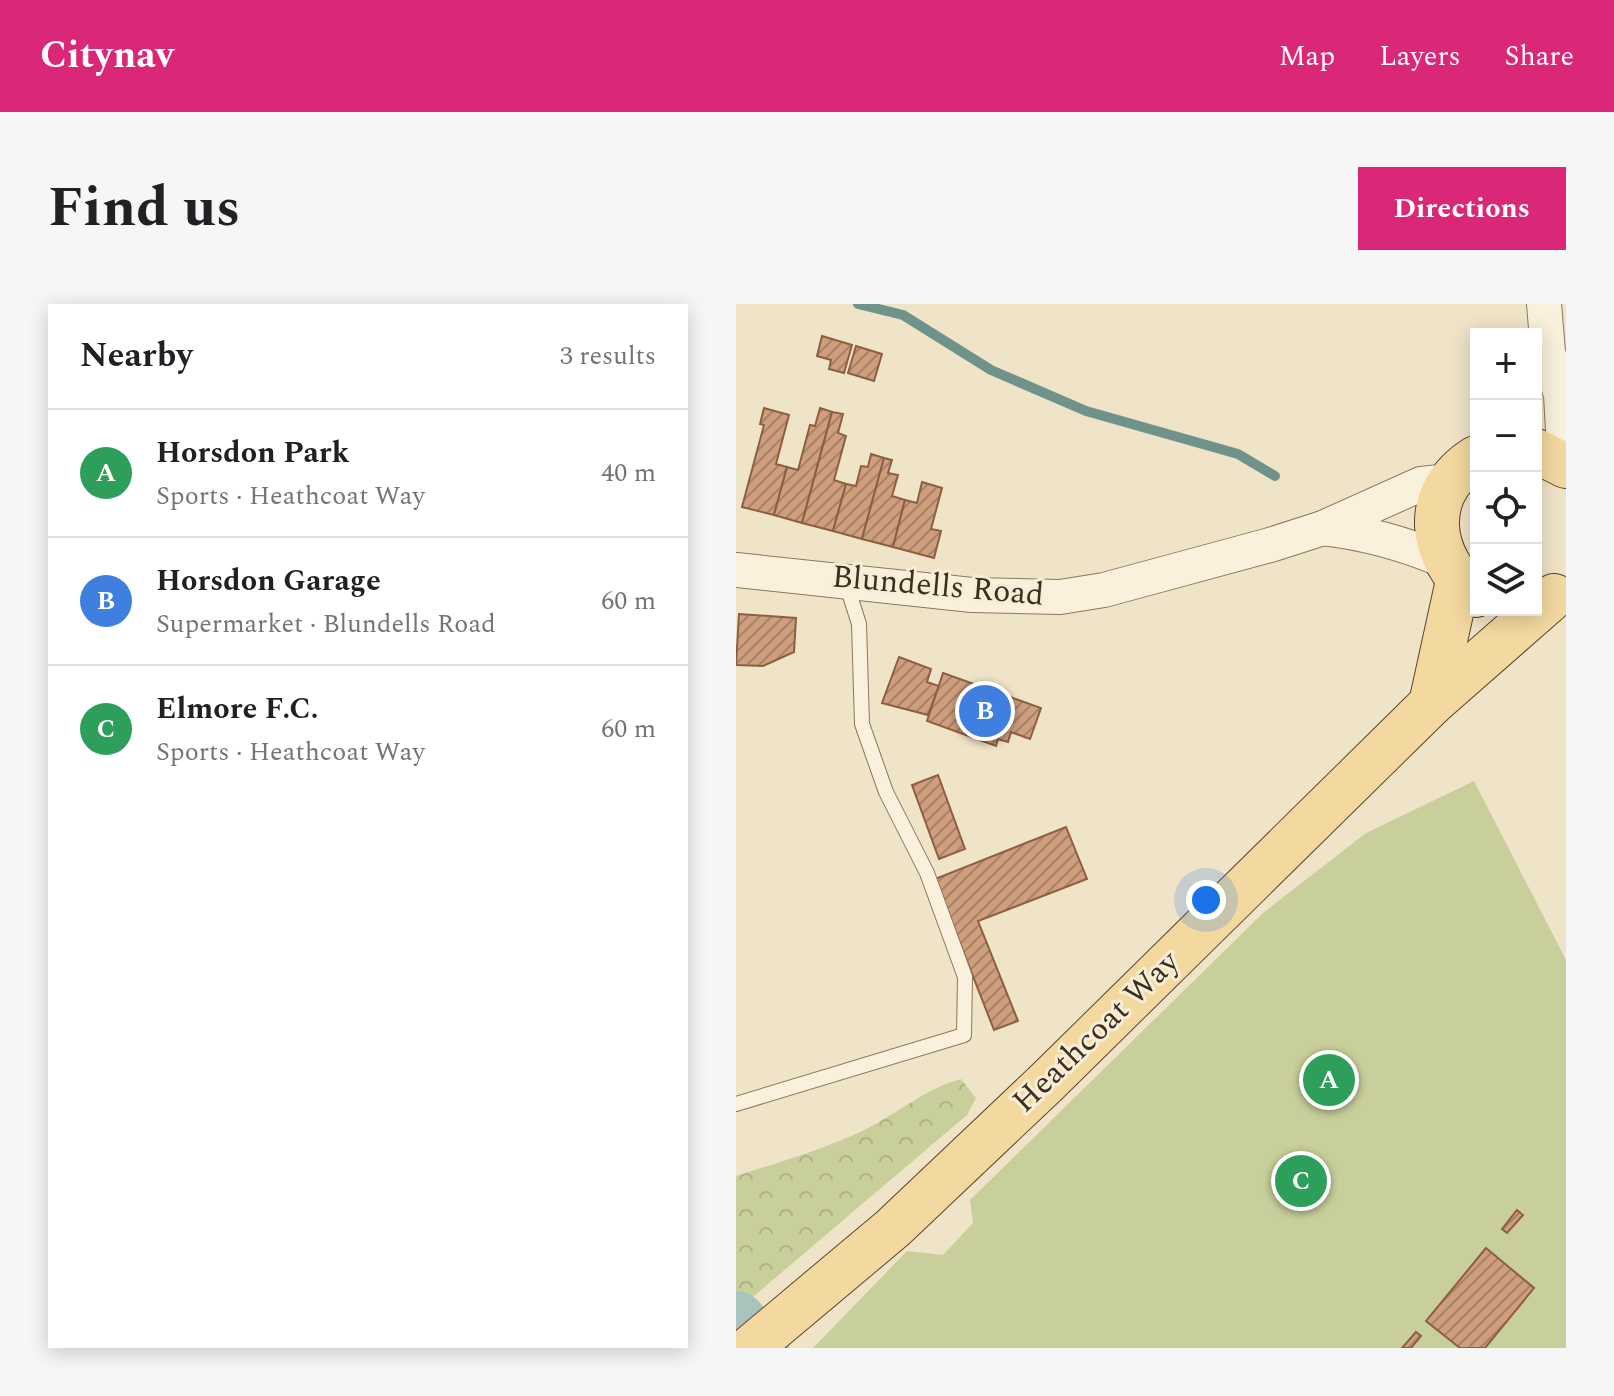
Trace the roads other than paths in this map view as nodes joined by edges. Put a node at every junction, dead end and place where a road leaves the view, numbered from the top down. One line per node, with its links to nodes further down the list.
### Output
1 (1544, 304): 2 (street)
2 (1548, 352): 3 (street); 4 (street)
3 (1542, 372)
4 (1556, 461)
5 (1463, 470): 6 (street, Blundells Road); 9 (main road)
6 (1323, 528): 8 (street, Blundells Road); 9 (street, Blundells Road)
7 (736, 570): 8 (street, Blundells Road)
8 (845, 579): 12 (lane)
9 (1459, 579): 11 (main road)
10 (1552, 596): 11 (main road, Heathcoat Way)
11 (1431, 704): 13 (main road, Heathcoat Way)
12 (736, 1104)
13 (750, 1348)

